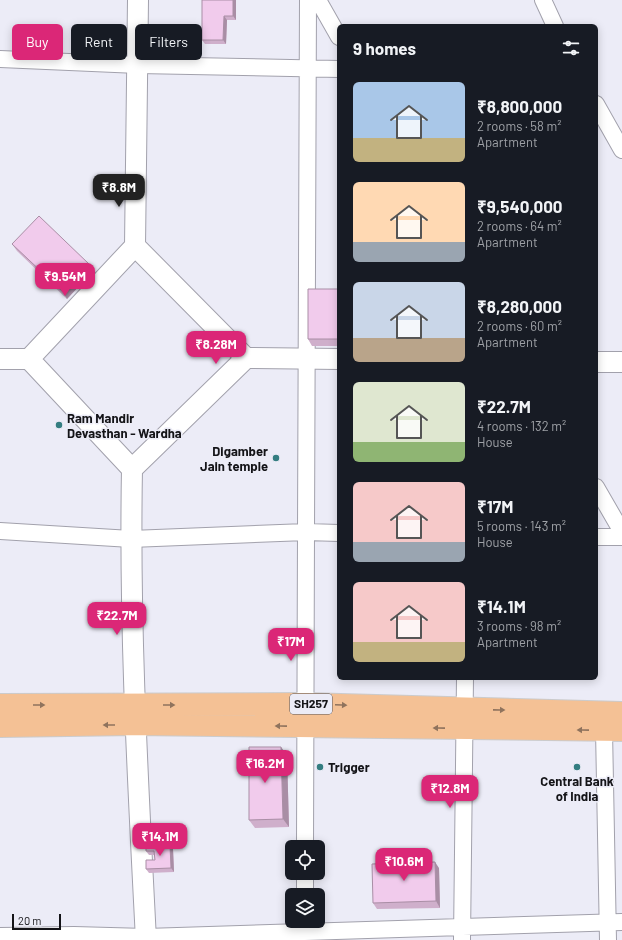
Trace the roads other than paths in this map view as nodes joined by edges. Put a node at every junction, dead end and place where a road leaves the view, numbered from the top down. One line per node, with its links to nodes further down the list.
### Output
1 (138, 0): 8 (street)
2 (308, 0): 9 (street)
3 (318, 0): 6 (street)
4 (543, 0): 5 (street)
5 (554, 24)
6 (337, 34)
7 (0, 59): 8 (street)
8 (138, 65): 9 (street); 13 (street)
9 (308, 68): 10 (street); 17 (street)
10 (337, 69)
11 (598, 108): 12 (street)
12 (622, 150)
13 (134, 246): 14 (street); 16 (street)
14 (246, 358): 17 (street); 21 (street)
15 (0, 359): 16 (street)
16 (29, 359): 21 (street)
17 (308, 359): 18 (street); 24 (street)
18 (337, 359)
19 (598, 362): 20 (street)
20 (622, 362)
21 (132, 469): 29 (street)
22 (598, 490): 25 (street)
23 (0, 531): 29 (street)
24 (306, 532): 26 (street); 29 (street); 31 (street)
25 (622, 532)
26 (337, 533)
27 (598, 537): 28 (street)
28 (622, 537)
29 (131, 539): 34 (street)
30 (465, 680): 35 (street)
31 (305, 704): 34 (main road, SH257, one-way to 31); 35 (main road, SH257, one-way to 35); 37 (street)
32 (0, 705): 34 (main road, SH257, one-way to 34)
33 (622, 713): 35 (main road, SH257, one-way to 33)
34 (135, 715): 36 (main road, SH257, one-way to 36); 37 (main road, SH257, one-way to 34); 44 (street)
35 (465, 719): 37 (main road, SH257, one-way to 37); 38 (main road, SH257, one-way to 35); 42 (street)
36 (0, 726)
37 (304, 726): 39 (street)
38 (613, 730): 40 (street)
39 (305, 840)
40 (614, 922): 42 (street); 45 (street)
41 (305, 931): 42 (street); 44 (street)
42 (462, 933)
43 (0, 936): 44 (street)
44 (146, 939)
45 (608, 940)

